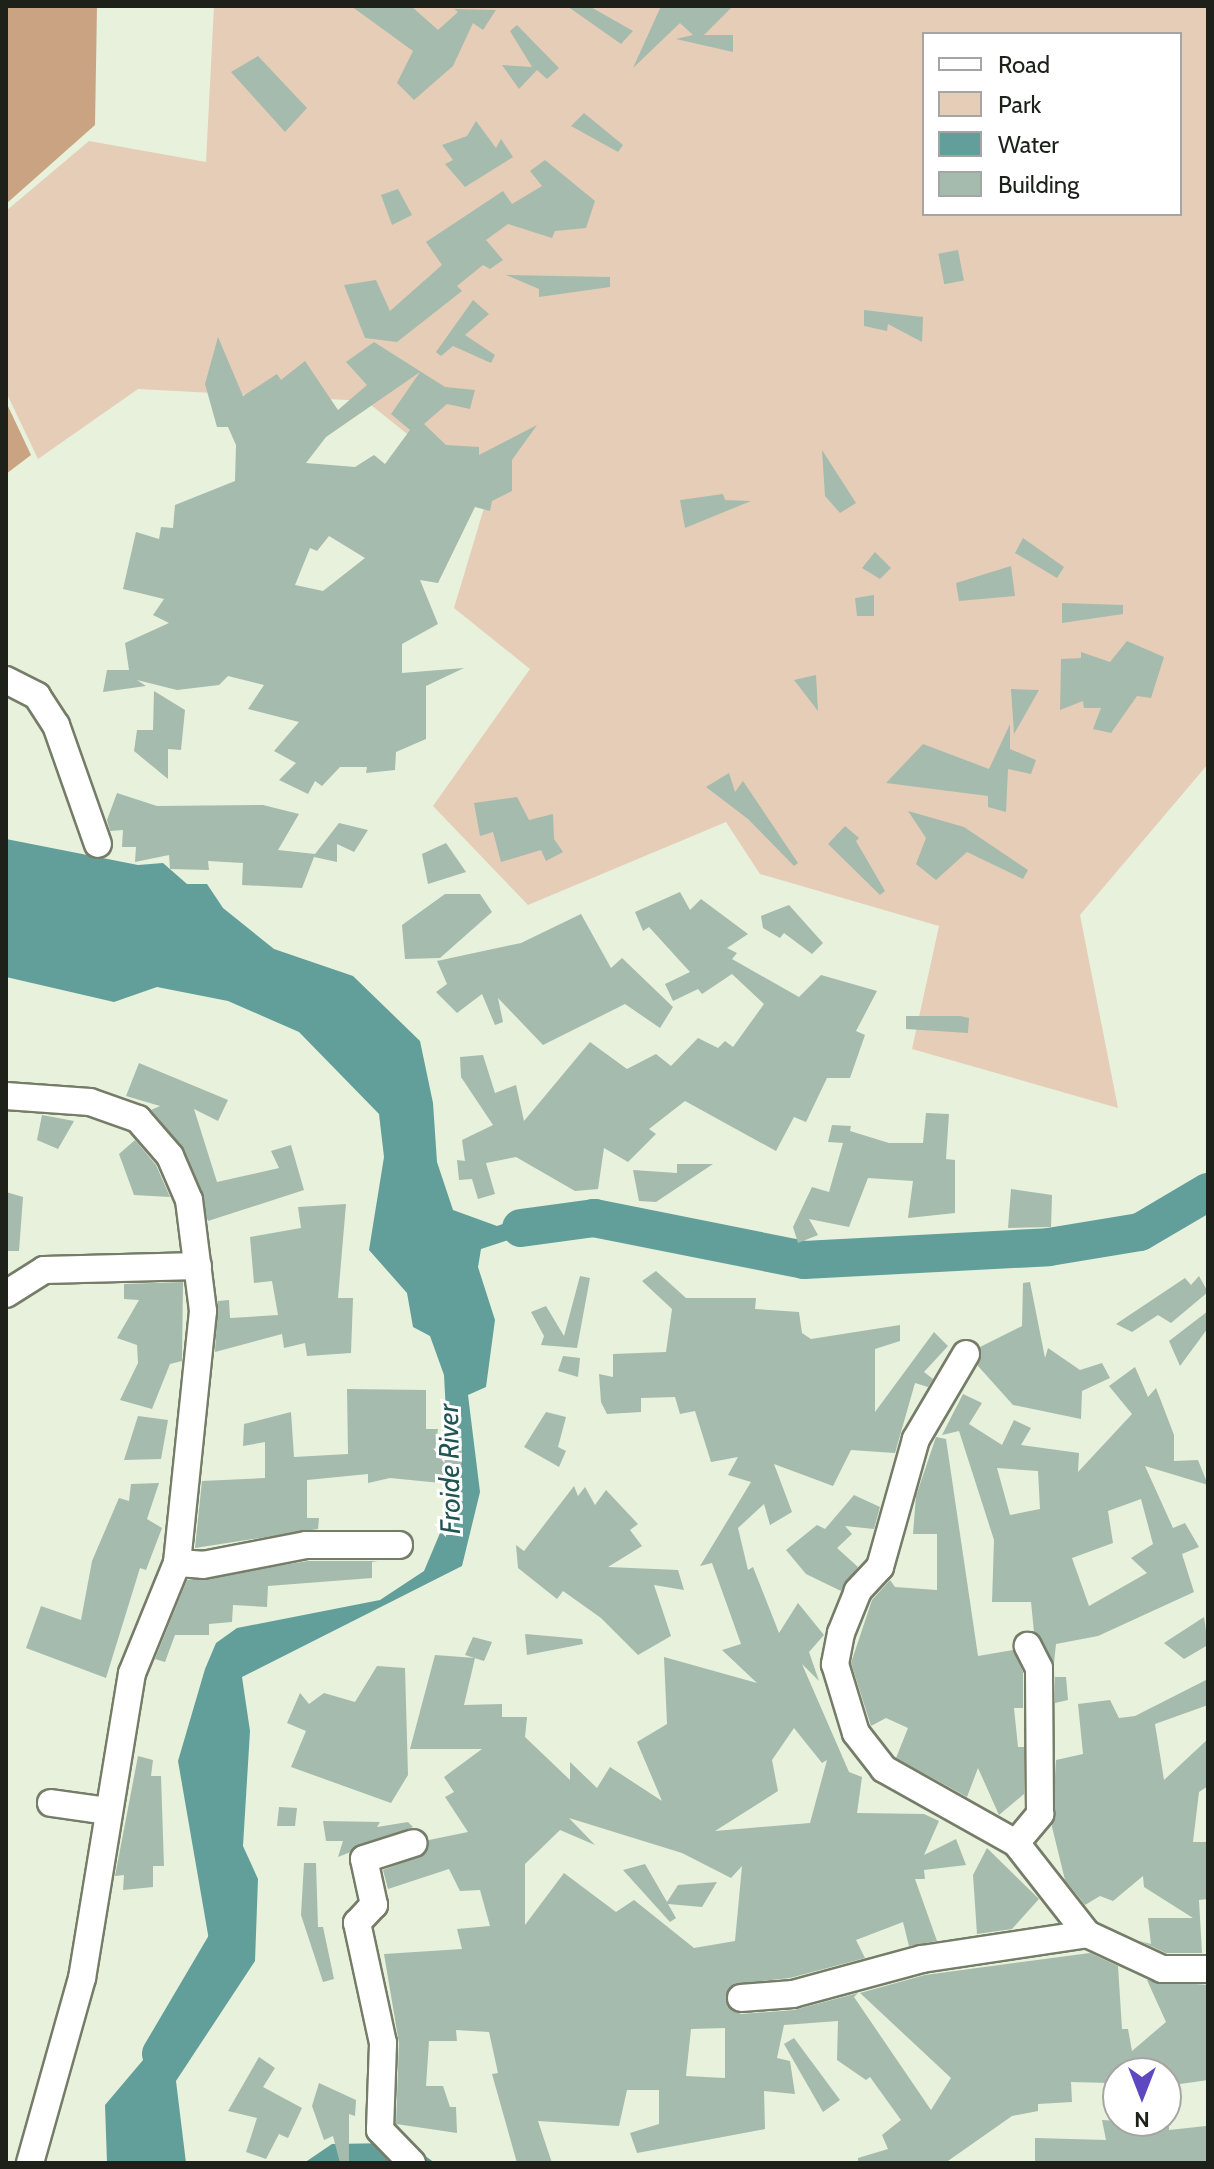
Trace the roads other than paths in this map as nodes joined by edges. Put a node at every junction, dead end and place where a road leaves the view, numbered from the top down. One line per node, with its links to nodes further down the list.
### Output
1 (6, 680): 2 (street)
2 (98, 844)
3 (6, 1096): 4 (street)
4 (198, 1266): 5 (street); 8 (street)
5 (6, 1294)
6 (966, 1354): 13 (street)
7 (399, 1545): 8 (street)
8 (177, 1563): 11 (street)
9 (1028, 1646): 13 (street)
10 (51, 1803): 11 (street)
11 (108, 1811): 17 (street)
12 (414, 1843): 18 (street)
13 (1016, 1843): 14 (street)
14 (1087, 1934): 15 (street); 16 (street)
15 (1208, 1969)
16 (741, 1998)
17 (30, 2163)
18 (412, 2163)

